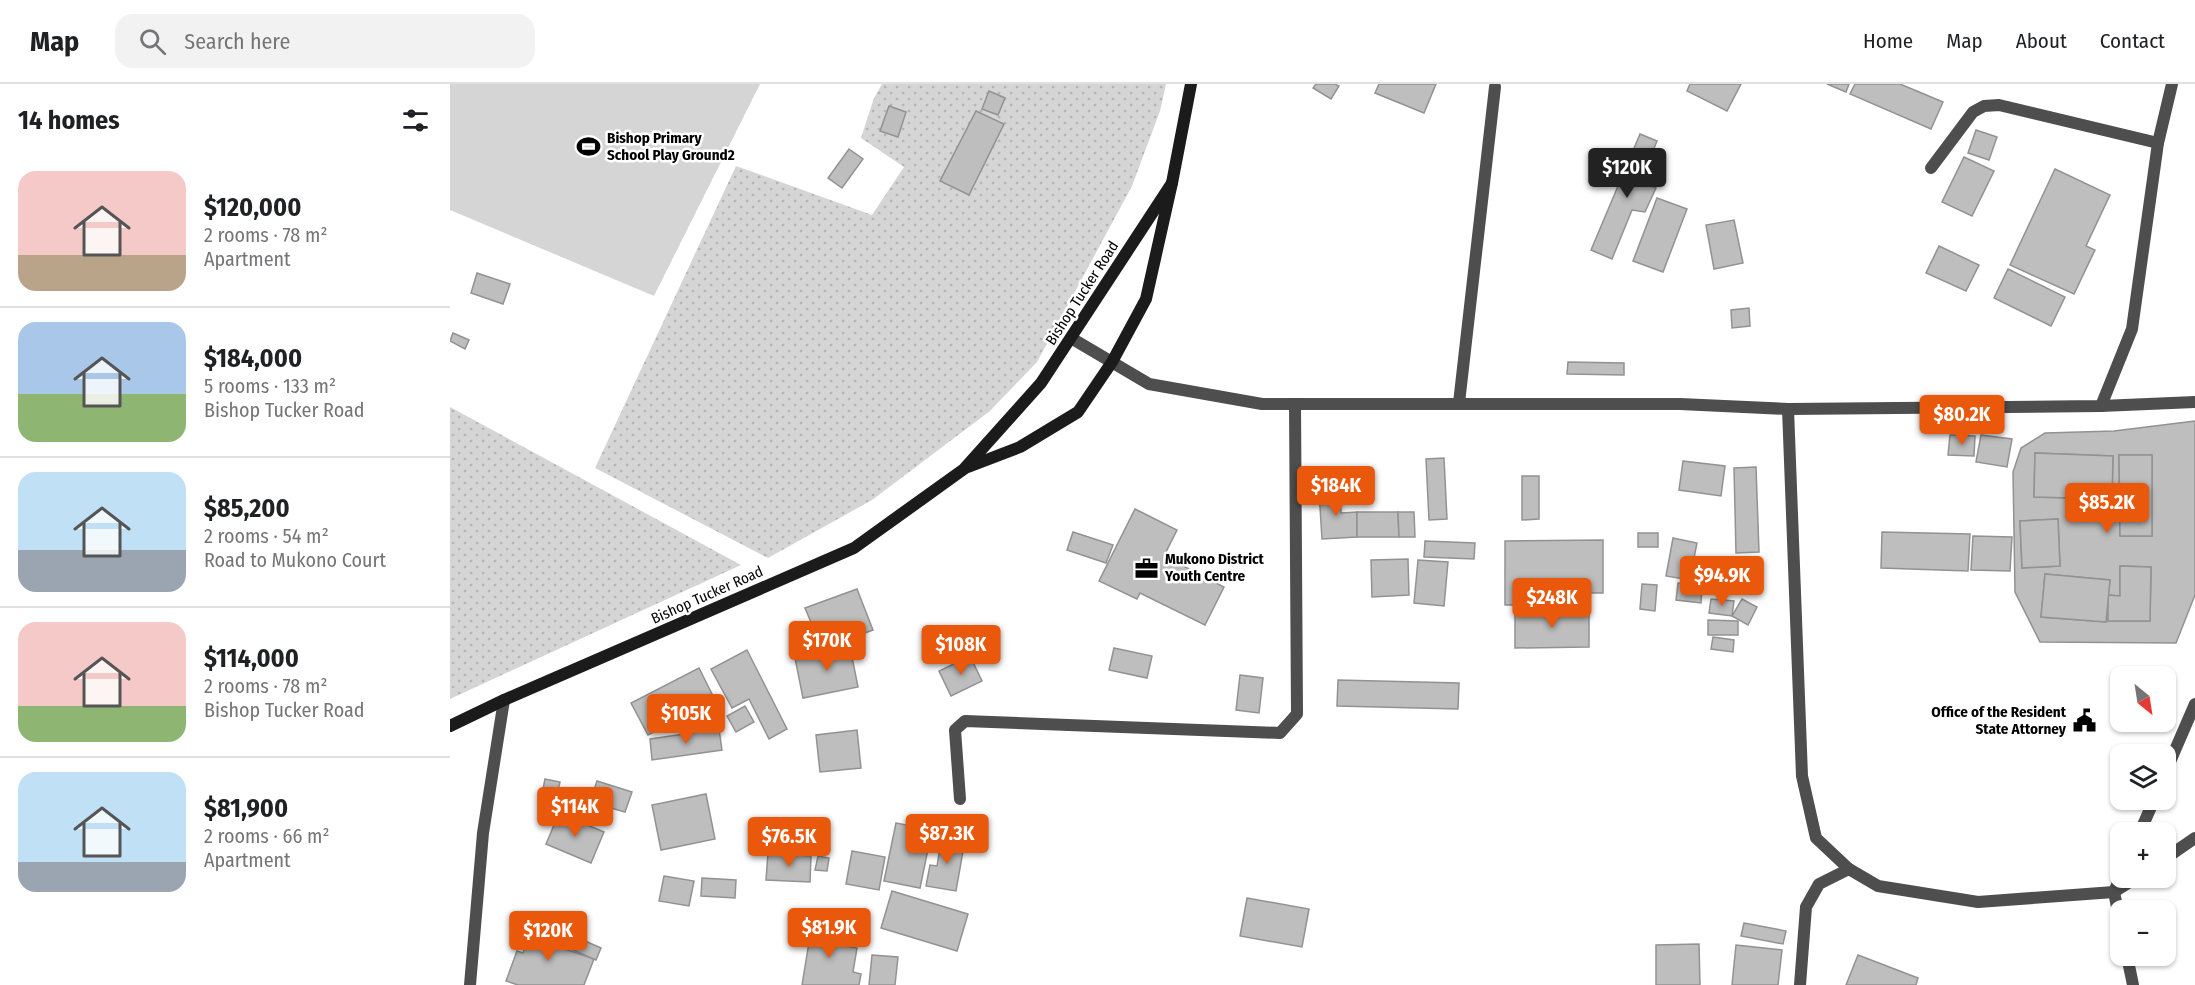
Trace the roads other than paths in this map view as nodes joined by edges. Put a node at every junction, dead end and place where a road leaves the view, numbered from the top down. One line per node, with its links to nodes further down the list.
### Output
1 (1191, 84): 6 (main road, Bishop Tucker Road)
2 (2172, 84): 4 (street)
3 (1495, 87): 11 (street)
4 (2158, 143): 5 (street); 12 (street)
5 (1931, 168)
6 (1172, 183): 7 (main road, Bishop Tucker Road); 8 (main road, Bishop Tucker Road)
7 (1071, 338): 8 (street); 14 (main road, Bishop Tucker Road)
8 (1112, 362): 10 (street); 14 (main road, Bishop Tucker Road)
9 (2195, 402): 12 (street)
10 (1295, 404): 11 (street); 19 (street)
11 (1459, 404): 13 (street)
12 (2101, 406): 13 (street)
13 (1788, 410): 22 (street)
14 (964, 469): 15 (main road, Bishop Tucker Road)
15 (504, 700): 17 (main road, Bishop Tucker Road); 28 (street)
16 (2195, 704): 18 (street)
17 (450, 726)
18 (2176, 748)
19 (960, 799)
20 (2195, 838): 21 (street)
21 (2176, 851)
22 (1849, 869): 25 (street); 29 (street)
23 (2116, 888): 25 (street)
24 (2120, 888): 25 (street)
25 (2114, 892): 26 (street)
26 (2116, 900)
27 (2129, 966): 30 (street)
28 (470, 985)
29 (1800, 985)
30 (2133, 985)

